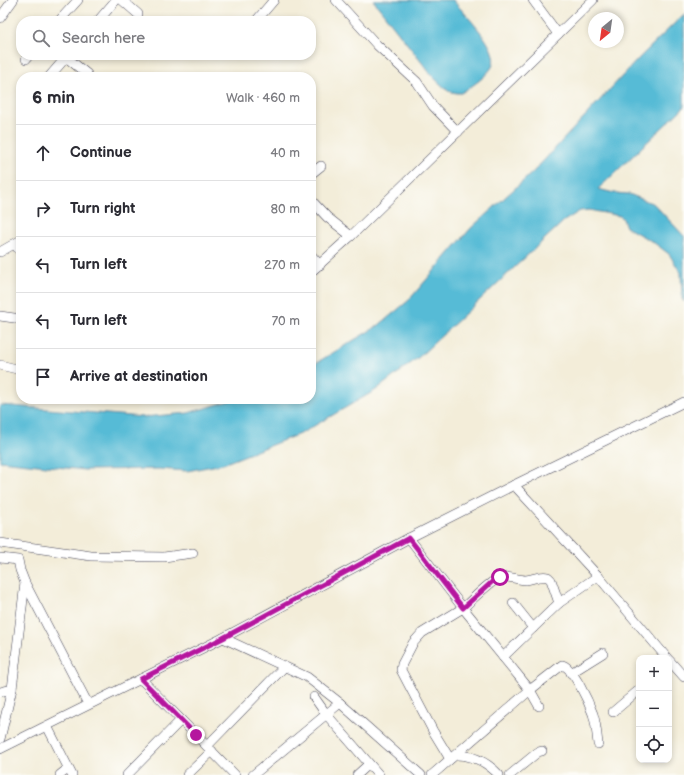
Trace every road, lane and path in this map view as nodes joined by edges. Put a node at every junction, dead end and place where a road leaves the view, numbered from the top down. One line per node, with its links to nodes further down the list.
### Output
1 (13, 0): 13 (street)
2 (78, 0): 10 (street)
3 (116, 0): 11 (street)
4 (122, 0): 9 (street)
5 (274, 0): 12 (street)
6 (336, 0): 19 (street)
7 (533, 0): 14 (street)
8 (593, 0): 14 (street)
9 (138, 14)
10 (64, 16)
11 (105, 16)
12 (260, 16)
13 (0, 18)
14 (558, 34): 19 (street)
15 (64, 60): 17 (street)
16 (71, 60): 18 (street)
17 (53, 72)
18 (85, 72)
19 (458, 132): 23 (street)
20 (321, 166): 21 (street)
21 (316, 170)
22 (316, 205): 23 (street)
23 (351, 236): 27 (street)
24 (16, 243): 25 (street)
25 (0, 252)
26 (316, 261): 27 (street)
27 (320, 265): 28 (street)
28 (316, 268)
29 (0, 316): 30 (street)
30 (16, 318)
31 (0, 365): 32 (street)
32 (16, 369)
33 (684, 402): 34 (street)
34 (514, 485): 35 (street); 41 (street)
35 (409, 538): 45 (street); 47 (street)
36 (0, 543): 37 (street)
37 (15, 545): 38 (street); 40 (street)
38 (193, 553)
39 (0, 558): 40 (street)
40 (18, 560): 42 (street)
41 (598, 576): 44 (street); 49 (street)
42 (25, 583): 56 (street); 61 (street)
43 (513, 603): 46 (street)
44 (559, 603): 45 (street); 46 (street)
45 (463, 608): 50 (street); 73 (street)
46 (533, 628): 50 (street)
47 (223, 638): 52 (street); 55 (street)
48 (603, 652): 53 (street)
49 (664, 655)
50 (503, 657): 57 (street)
51 (672, 664): 54 (street)
52 (284, 666): 62 (street); 70 (street)
53 (572, 673): 57 (street); 69 (street)
54 (684, 677)
55 (141, 679): 61 (street); 66 (street)
56 (12, 689): 59 (street); 68 (street)
57 (530, 690): 63 (street); 73 (street)
58 (638, 691): 64 (street)
59 (0, 692)
60 (314, 697): 65 (street)
61 (88, 704): 67 (street)
62 (340, 704): 65 (street); 82 (street)
63 (539, 706)
64 (612, 712)
65 (326, 714): 74 (street); 79 (street)
66 (181, 720): 70 (street); 75 (street)
67 (47, 726): 71 (street); 76 (street)
68 (0, 739)
69 (598, 744)
70 (210, 748): 77 (street); 78 (street)
71 (0, 749)
72 (542, 751): 85 (street)
73 (453, 757): 83 (street); 84 (street)
74 (369, 764): 80 (street); 81 (street)
75 (134, 773)
76 (66, 774)
77 (187, 775)
78 (234, 775)
79 (253, 775)
80 (357, 775)
81 (379, 775)
82 (421, 775)
83 (432, 775)
84 (499, 775)
85 (510, 775)

